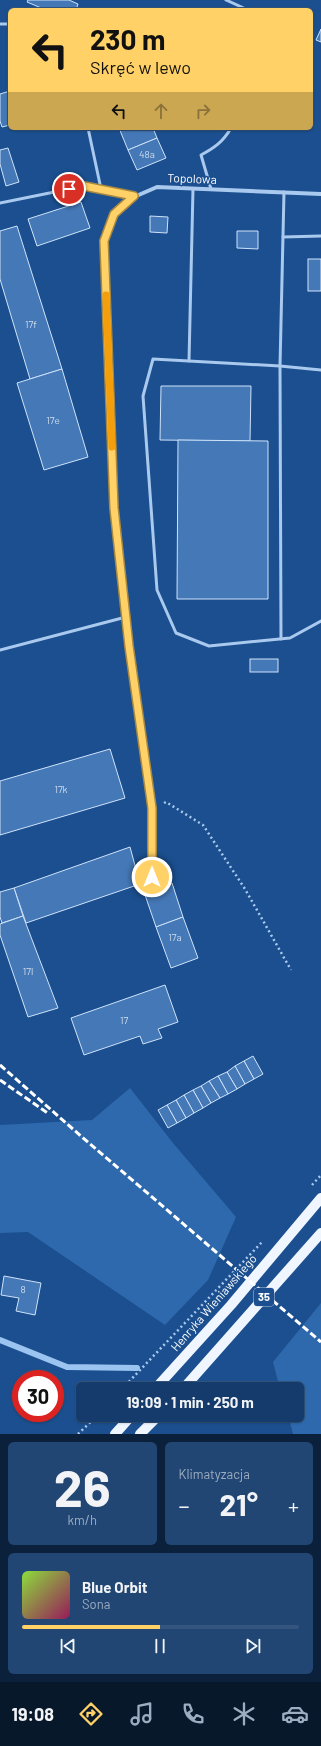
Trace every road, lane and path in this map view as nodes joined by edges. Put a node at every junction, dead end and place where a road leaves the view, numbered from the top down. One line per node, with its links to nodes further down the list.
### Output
1 (226, 0): 2 (lane)
2 (244, 8)
3 (88, 130): 5 (lane)
4 (230, 130): 7 (lane)
5 (101, 189): 10 (lane); 11 (lane)
6 (193, 189): 7 (street, Topolowa); 10 (street, Topolowa); 14 (lane)
7 (211, 189): 8 (street, Topolowa)
8 (284, 192): 9 (street, Topolowa); 13 (lane)
9 (321, 194)
10 (134, 196): 17 (street, Topolowa)
11 (0, 203)
12 (321, 236): 13 (lane)
13 (283, 237): 15 (lane)
14 (189, 361): 15 (lane); 19 (lane)
15 (280, 366): 16 (lane); 19 (lane)
16 (321, 370)
17 (126, 617): 20 (lane); 21 (street, Topolowa)
18 (321, 621): 19 (lane)
19 (281, 639)
20 (0, 650)
21 (152, 808): 22 (street, Topolowa); 23 (path)
22 (152, 877)
23 (291, 970)
24 (321, 1198): 28 (main road, Henryka Wieniawskiego / 35)
25 (319, 1236): 29 (main road, 35)
26 (262, 1241): 27 (path)
27 (129, 1382)
28 (161, 1382)
29 (189, 1382)
30 (91, 1422): 33 (path)
31 (126, 1422): 34 (main road)
32 (152, 1422): 35 (main road)
33 (78, 1434)
34 (115, 1434)
35 (140, 1434)

